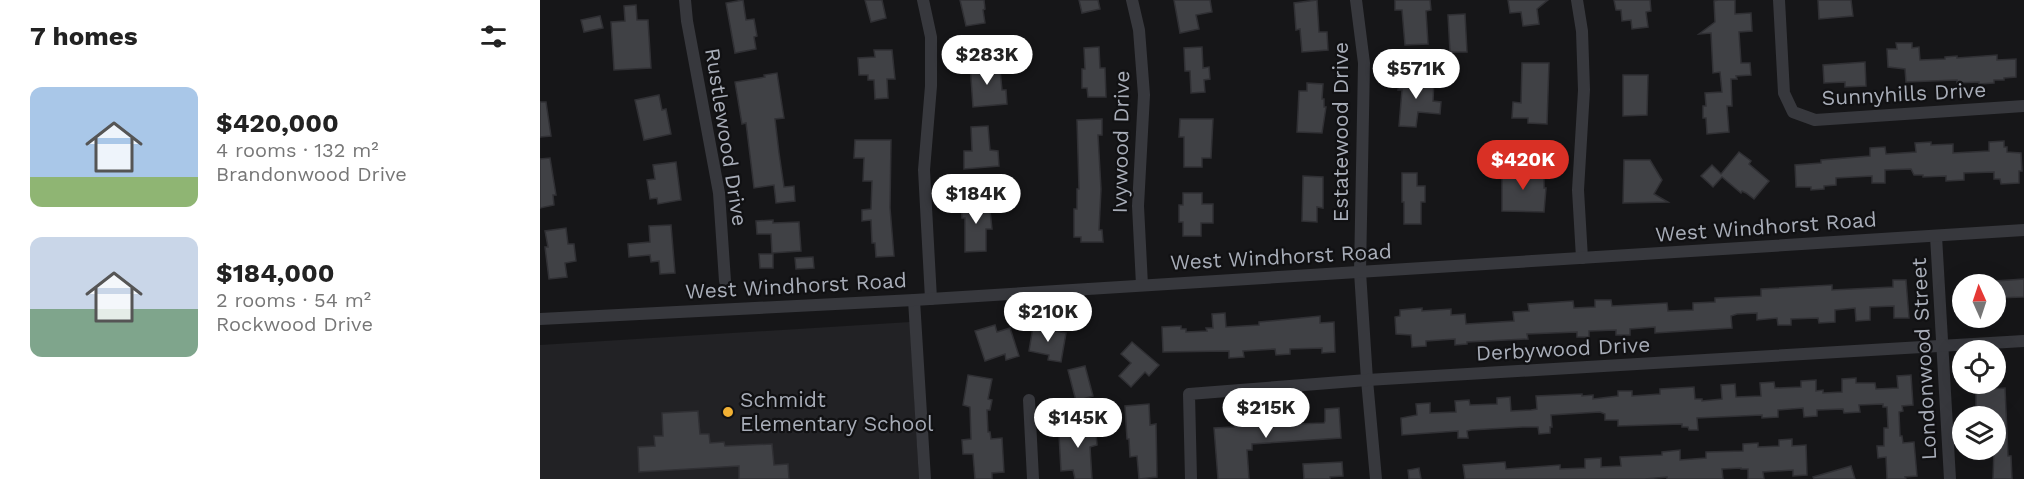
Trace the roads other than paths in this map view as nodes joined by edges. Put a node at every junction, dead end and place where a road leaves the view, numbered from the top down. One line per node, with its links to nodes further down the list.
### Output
1 (685, 0): 12 (street, Rustlewood Drive)
2 (923, 0): 14 (street)
3 (1132, 0): 13 (street, Ivywood Drive)
4 (1356, 0): 11 (street, Estatewood Drive)
5 (1577, 0): 10 (street)
6 (1779, 0): 7 (street, Sunnyhills Drive)
7 (2024, 106)
8 (2024, 230): 9 (street, West Windhorst Road)
9 (1936, 236): 10 (street, West Windhorst Road); 18 (street, Londonwood Street)
10 (1582, 258): 11 (street, West Windhorst Road)
11 (1360, 272): 13 (street, West Windhorst Road); 19 (street, Estatewood Drive)
12 (725, 281)
13 (1142, 285): 14 (street, West Windhorst Road)
14 (931, 299): 15 (street, West Windhorst Road)
15 (914, 300): 16 (street, West Windhorst Road); 21 (street)
16 (540, 319)
17 (2024, 341): 18 (street, Derbywood Drive)
18 (1943, 346): 19 (street, Derbywood Drive); 25 (street, Londonwood Street)
19 (1367, 380): 23 (street, Derbywood Drive); 24 (street, Estatewood Drive)
20 (1029, 400): 22 (street)
21 (925, 479)
22 (1033, 479)
23 (1191, 479)
24 (1376, 479)
25 (1950, 479)

